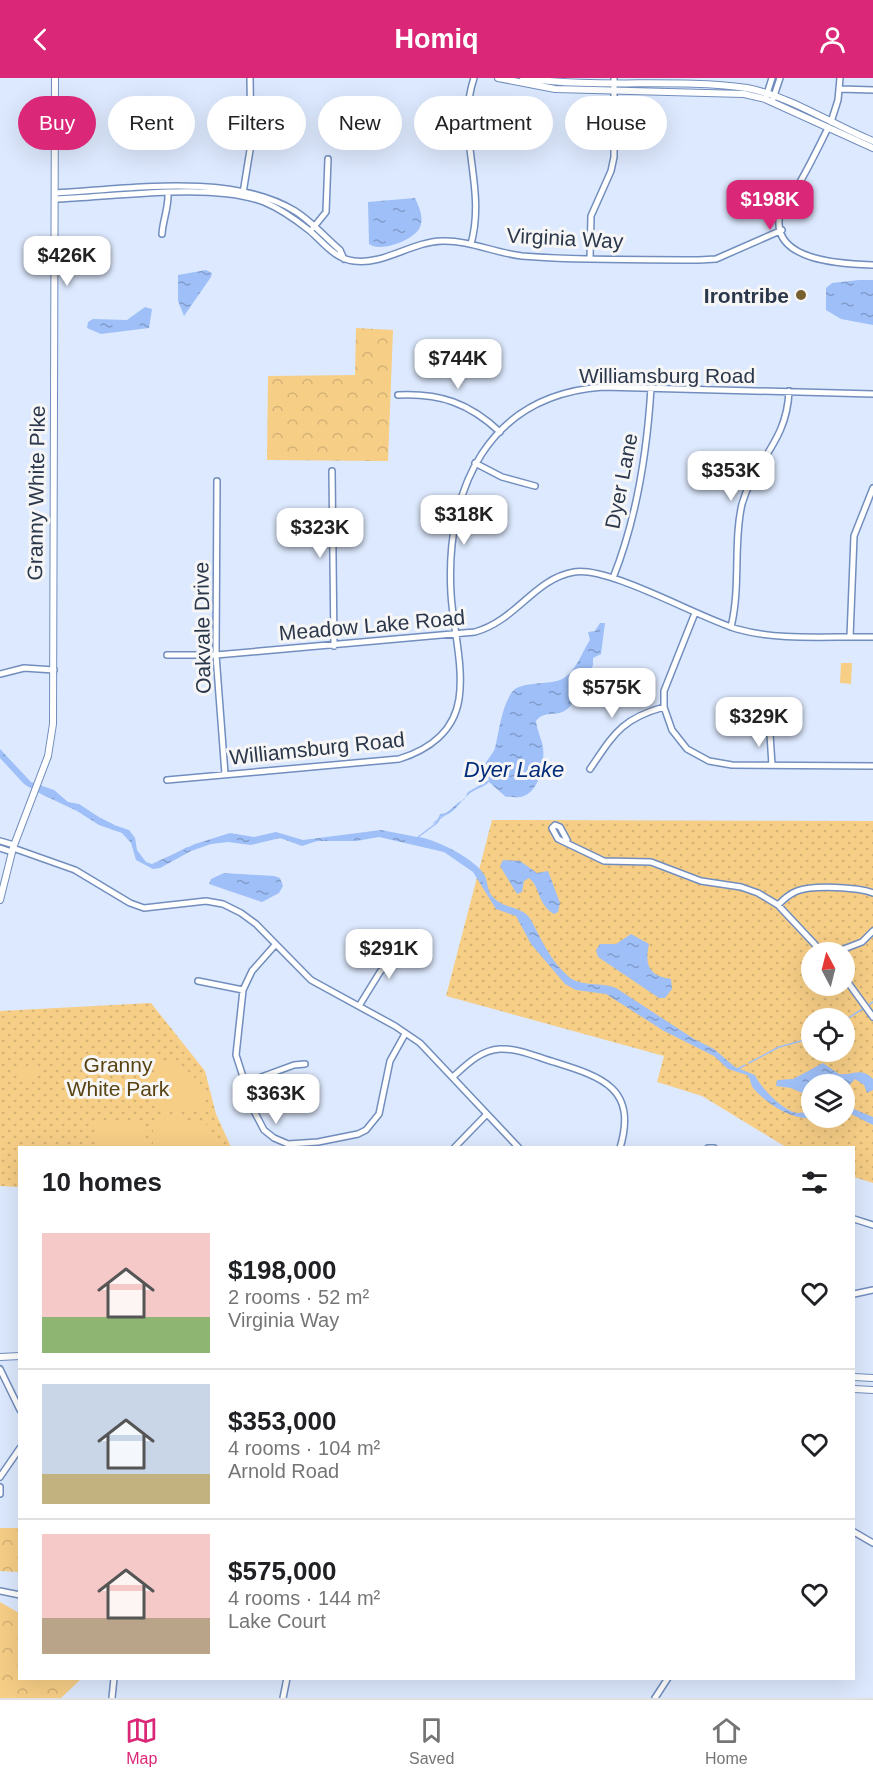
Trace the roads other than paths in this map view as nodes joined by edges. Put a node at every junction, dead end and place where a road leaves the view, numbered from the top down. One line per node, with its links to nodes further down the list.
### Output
1 (55, 78): 22 (main road, Granny White Pike)
2 (250, 78): 21 (street)
3 (474, 78): 26 (street)
4 (498, 78): 10 (main road)
5 (524, 78): 10 (main road)
6 (772, 78): 15 (street)
7 (780, 78): 15 (street)
8 (840, 78): 12 (street)
9 (680, 83): 11 (main road); 14 (main road); 15 (main road)
10 (540, 84): 11 (main road)
11 (614, 84): 14 (main road); 27 (street)
12 (840, 89): 13 (street); 16 (street)
13 (873, 90)
14 (674, 91): 15 (main road)
15 (770, 98): 16 (main road)
16 (829, 125): 17 (main road); 18 (main road); 24 (street)
17 (873, 141)
18 (873, 148)
19 (328, 159): 23 (street)
20 (168, 191): 21 (street, Virginia Way); 22 (street, Virginia Way); 25 (street)
21 (243, 193): 23 (street, Virginia Way)
22 (55, 196): 48 (main road, Granny White Pike)
23 (312, 229): 26 (street, Virginia Way)
24 (782, 231): 27 (street, Virginia Way); 28 (street)
25 (162, 234)
26 (471, 244): 27 (street, Virginia Way)
27 (590, 258)
28 (873, 265)
29 (651, 388): 30 (street, Williamsburg Road); 33 (street, Williamsburg Road); 39 (street, Dyer Lane)
30 (789, 392): 31 (street, Williamsburg Road); 41 (street)
31 (873, 394)
32 (398, 395): 33 (street)
33 (500, 432): 34 (street, Williamsburg Road)
34 (475, 463): 37 (street); 42 (street, Williamsburg Road)
35 (332, 471): 45 (street)
36 (217, 481): 47 (street, Oakvale Drive)
37 (534, 486)
38 (873, 488): 43 (street)
39 (614, 578): 40 (street, Meadow Lake Road); 42 (street, Meadow Lake Road)
40 (694, 613): 41 (street, Meadow Lake Road); 50 (street)
41 (731, 627): 43 (street, Meadow Lake Road)
42 (455, 635): 45 (street, Meadow Lake Road); 55 (street, Williamsburg Road)
43 (850, 637): 44 (street, Meadow Lake Road)
44 (873, 637)
45 (334, 646): 47 (street, Meadow Lake Road)
46 (167, 655): 47 (street, Meadow Lake Road)
47 (216, 655): 55 (street, Oakvale Drive)
48 (54, 670): 49 (street); 60 (main road, Granny White Pike)
49 (0, 674)
50 (664, 707): 52 (street); 54 (street)
51 (767, 726): 52 (street)
52 (772, 765): 53 (street)
53 (873, 766)
54 (590, 769)
55 (225, 774): 56 (street, Williamsburg Road)
56 (167, 780)
57 (567, 840): 63 (street)
58 (0, 842): 60 (street)
59 (0, 848): 60 (street)
60 (13, 848): 62 (main road, Granny White Pike); 67 (street)
61 (873, 893): 63 (street)
62 (0, 900)
63 (778, 905): 65 (street)
64 (873, 931): 68 (street)
65 (813, 942)
66 (407, 943): 72 (street)
67 (274, 945): 70 (street); 72 (street)
68 (855, 945)
69 (198, 981): 70 (street)
70 (243, 990): 77 (street)
71 (855, 992): 73 (street)
72 (359, 1006): 74 (street)
73 (871, 1015)
74 (405, 1034): 76 (street); 77 (street)
75 (305, 1065): 77 (street)
76 (454, 1076): 78 (street); 81 (street)
77 (245, 1083)
78 (487, 1114): 79 (street); 80 (street)
79 (456, 1146)
80 (517, 1146)
81 (620, 1146)
82 (855, 1219): 83 (street)
83 (873, 1225)
84 (873, 1290): 85 (street)
85 (855, 1294)
86 (18, 1356): 87 (main road)
87 (0, 1357)
88 (0, 1369): 93 (street)
89 (855, 1377): 90 (main road)
90 (873, 1378)
91 (855, 1389): 92 (main road)
92 (873, 1390)
93 (18, 1406)
94 (18, 1451): 95 (street)
95 (0, 1477)
96 (0, 1487): 97 (street)
97 (0, 1494)
98 (855, 1533): 99 (street)
99 (873, 1543)
100 (0, 1591): 101 (street)
101 (18, 1595)
102 (114, 1680): 105 (street)
103 (287, 1680): 106 (street)
104 (667, 1680): 107 (street)
105 (112, 1698)
106 (283, 1698)
107 (655, 1698)

